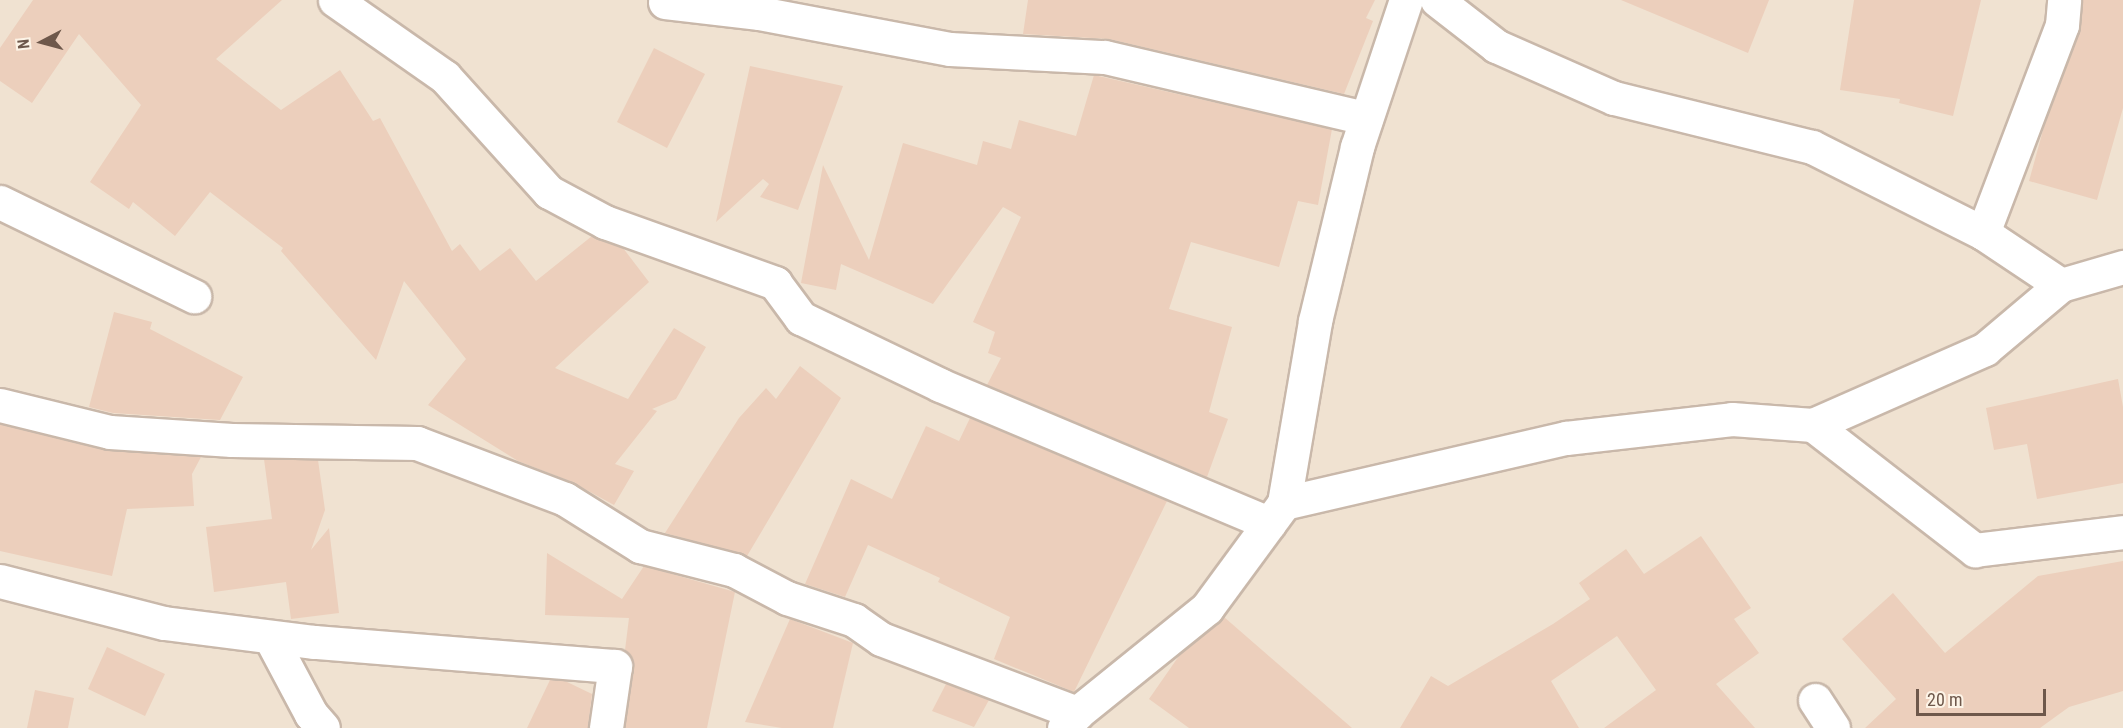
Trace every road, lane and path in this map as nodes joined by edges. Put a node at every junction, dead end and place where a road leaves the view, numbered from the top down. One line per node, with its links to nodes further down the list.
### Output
1 (335, 0): 14 (street)
2 (1406, 0): 6 (street)
3 (1437, 0): 8 (street)
4 (2064, 0): 8 (street)
5 (665, 2): 6 (street)
6 (1366, 118): 14 (street)
7 (0, 202): 11 (street)
8 (1983, 233): 10 (street)
9 (2123, 267): 10 (street)
10 (2061, 285): 13 (street)
11 (194, 296)
12 (0, 405): 19 (street)
13 (1813, 425): 14 (street); 15 (street)
14 (1277, 513): 19 (street)
15 (2123, 532)
16 (0, 581): 17 (street)
17 (270, 637): 20 (street); 21 (street)
18 (1815, 700): 22 (street)
19 (1070, 720)
20 (323, 728)
21 (606, 728)
22 (1833, 728)

